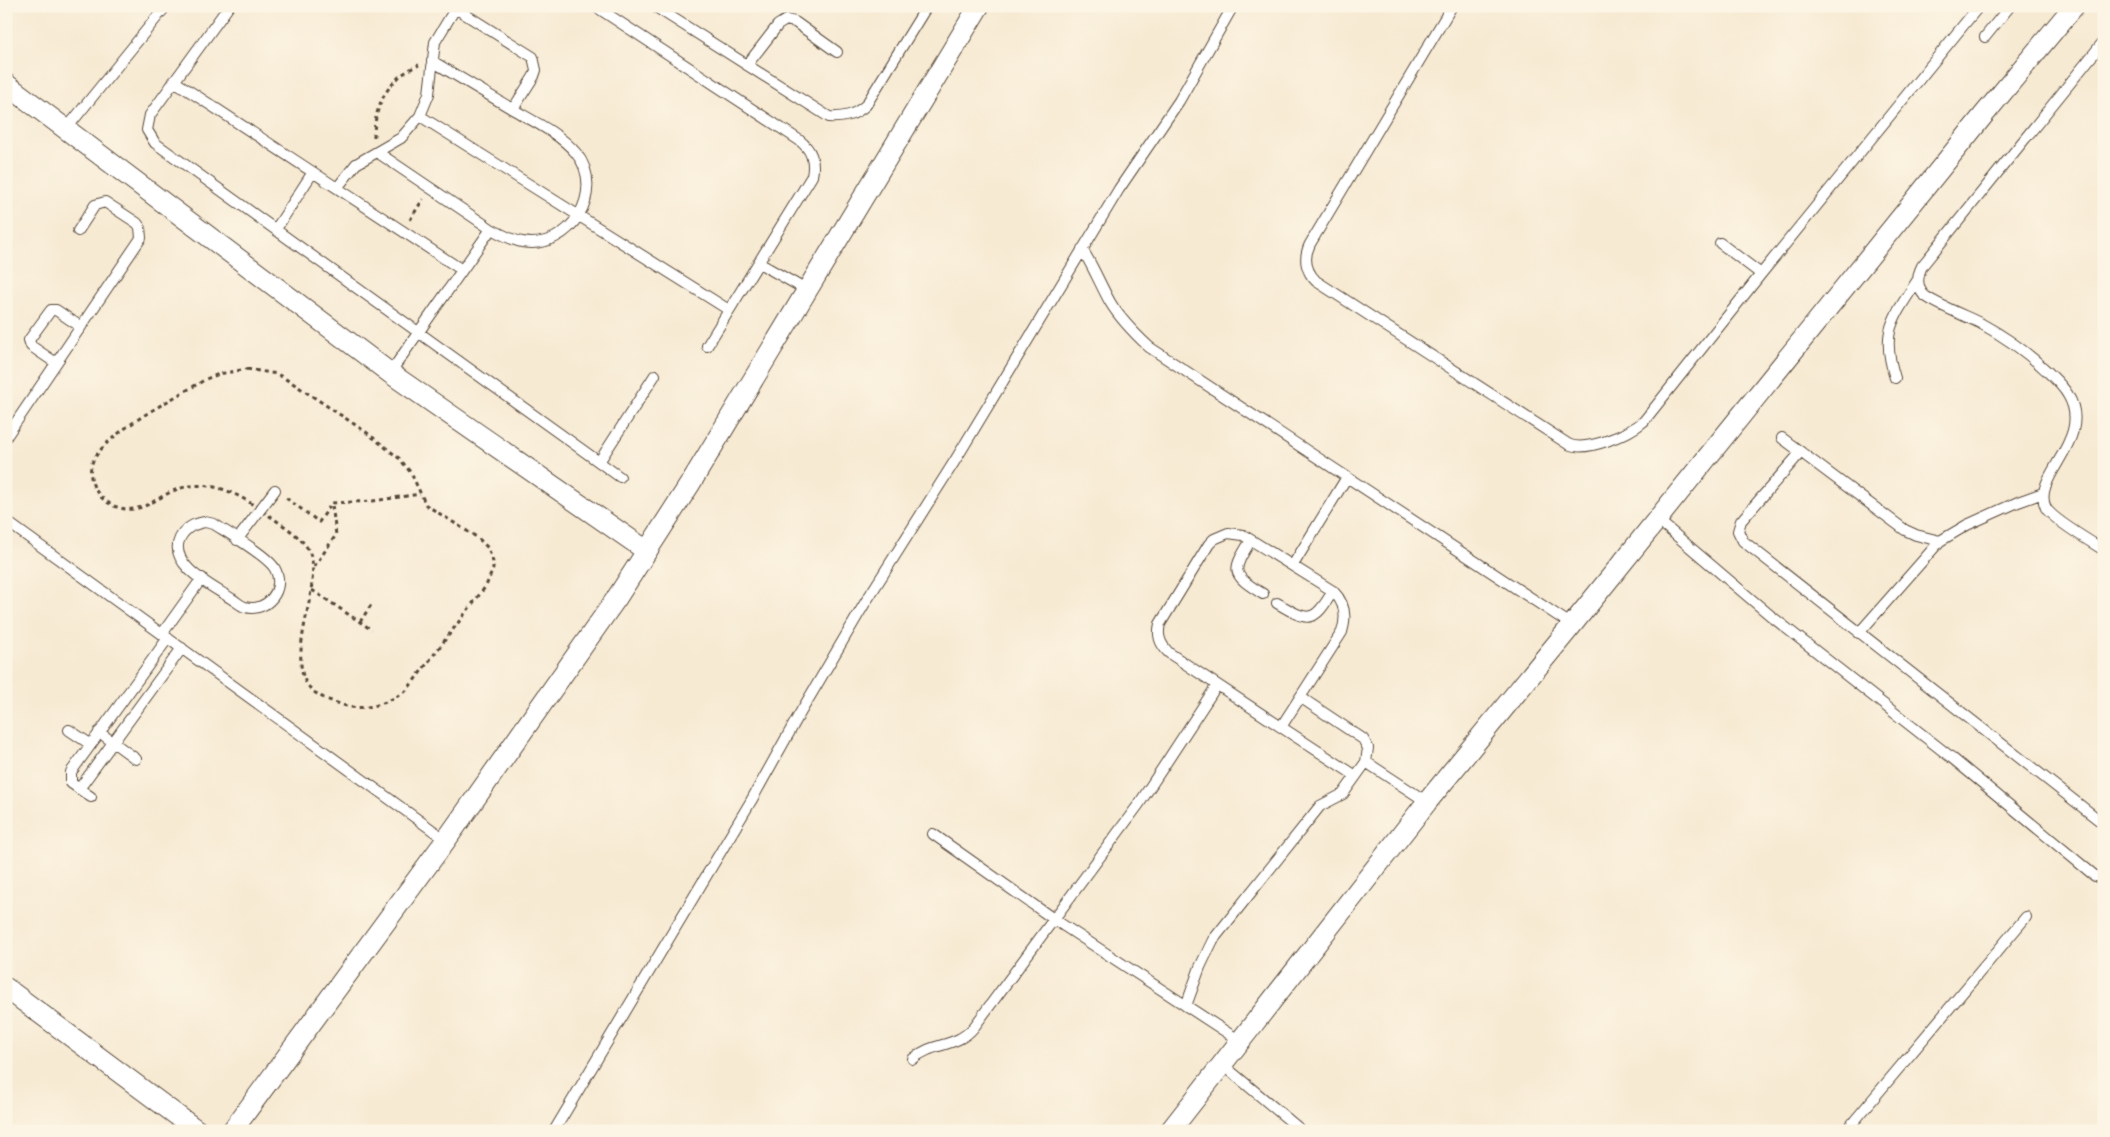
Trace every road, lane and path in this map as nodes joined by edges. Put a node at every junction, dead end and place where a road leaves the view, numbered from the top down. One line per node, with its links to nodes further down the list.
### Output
1 (166, 6): 23 (lane)
2 (229, 6): 19 (lane)
3 (595, 6): 36 (lane)
4 (654, 6): 18 (lane)
5 (927, 6): 18 (lane)
6 (979, 6): 40 (street)
7 (1232, 6): 35 (lane)
8 (1452, 6): 38 (lane)
9 (1979, 6): 38 (lane)
10 (2010, 6): 13 (lane)
11 (2074, 6): 60 (street)
12 (453, 7): 16 (lane); 21 (lane)
13 (1985, 37)
14 (2104, 41): 39 (lane)
15 (836, 52): 18 (lane)
16 (432, 61): 21 (lane); 22 (lane)
17 (417, 65): 24 (path)
18 (747, 65)
19 (174, 81): 26 (lane); 30 (lane)
20 (6, 84): 23 (street)
21 (513, 109): 29 (lane)
22 (420, 116): 25 (lane); 29 (lane)
23 (67, 128): 46 (street)
24 (374, 137)
25 (378, 152): 27 (lane); 28 (lane)
26 (313, 172): 27 (lane); 30 (lane)
27 (337, 188): 33 (lane)
28 (429, 188): 31 (lane); 33 (path)
29 (580, 216): 31 (lane); 41 (lane)
30 (276, 229): 43 (lane)
31 (491, 229): 37 (lane)
32 (78, 231): 42 (lane)
33 (403, 231): 37 (lane)
34 (1720, 243): 38 (lane)
35 (1082, 249): 54 (lane); 107 (lane)
36 (759, 262): 40 (lane); 41 (lane)
37 (462, 270): 43 (lane)
38 (1761, 274)
39 (1918, 281): 48 (lane); 56 (lane)
40 (808, 291): 66 (street)
41 (730, 310): 44 (lane)
42 (81, 327): 45 (lane); 45 (lane)
43 (419, 332): 46 (lane); 52 (lane)
44 (707, 346)
45 (56, 363): 49 (lane)
46 (390, 373): 66 (street)
47 (655, 375): 52 (lane)
48 (1895, 378)
49 (6, 437)
50 (1782, 438): 51 (lane)
51 (1801, 452): 64 (lane); 78 (lane)
52 (599, 462): 53 (lane)
53 (620, 477)
54 (1347, 477): 67 (lane); 76 (lane)
55 (275, 490): 58 (path); 59 (lane)
56 (2043, 493): 64 (lane); 65 (lane)
57 (420, 494): 58 (path); 59 (path); 70 (path)
58 (332, 503): 68 (path)
59 (260, 509): 62 (lane); 68 (path)
60 (1658, 520): 76 (street); 97 (lane)
61 (6, 521): 79 (lane)
62 (237, 540): 69 (lane); 69 (lane)
63 (1251, 540): 67 (lane); 72 (lane); 81 (lane)
64 (1940, 541): 78 (lane)
65 (2104, 550)
66 (647, 551): 96 (street)
67 (1292, 566): 71 (lane)
68 (314, 567): 70 (path)
69 (202, 578): 79 (lane)
70 (312, 590): 75 (path)
71 (1334, 591): 73 (lane); 82 (lane)
72 (1263, 594)
73 (1277, 603)
74 (372, 605): 75 (path)
75 (360, 622): 77 (path)
76 (1572, 625): 93 (street)
77 (372, 630)
78 (1858, 633): 94 (lane)
79 (165, 636): 80 (lane); 85 (lane)
80 (182, 648): 86 (lane); 96 (lane)
81 (1217, 685): 83 (lane); 99 (lane)
82 (1300, 697): 83 (lane); 89 (lane)
83 (1281, 727): 90 (lane)
84 (69, 730): 87 (lane)
85 (99, 732): 86 (lane); 87 (lane)
86 (113, 742): 88 (lane); 91 (lane)
87 (90, 744): 91 (lane)
88 (136, 758)
89 (1366, 762): 90 (lane); 93 (lane)
90 (1356, 776): 101 (lane)
91 (79, 790): 92 (lane)
92 (91, 797)
93 (1427, 802): 102 (street)
94 (2104, 824)
95 (933, 834): 99 (lane)
96 (446, 840): 106 (street)
97 (2104, 879)
98 (2026, 917): 110 (lane)
99 (1055, 920): 101 (lane); 103 (lane)
100 (6, 988): 105 (street)
101 (1186, 1006): 102 (lane)
102 (1240, 1041): 104 (street)
103 (913, 1059)
104 (1222, 1064): 108 (street); 109 (lane)
105 (198, 1131)
106 (232, 1131)
107 (554, 1131)
108 (1170, 1131)
109 (1302, 1131)
110 (1846, 1131)

